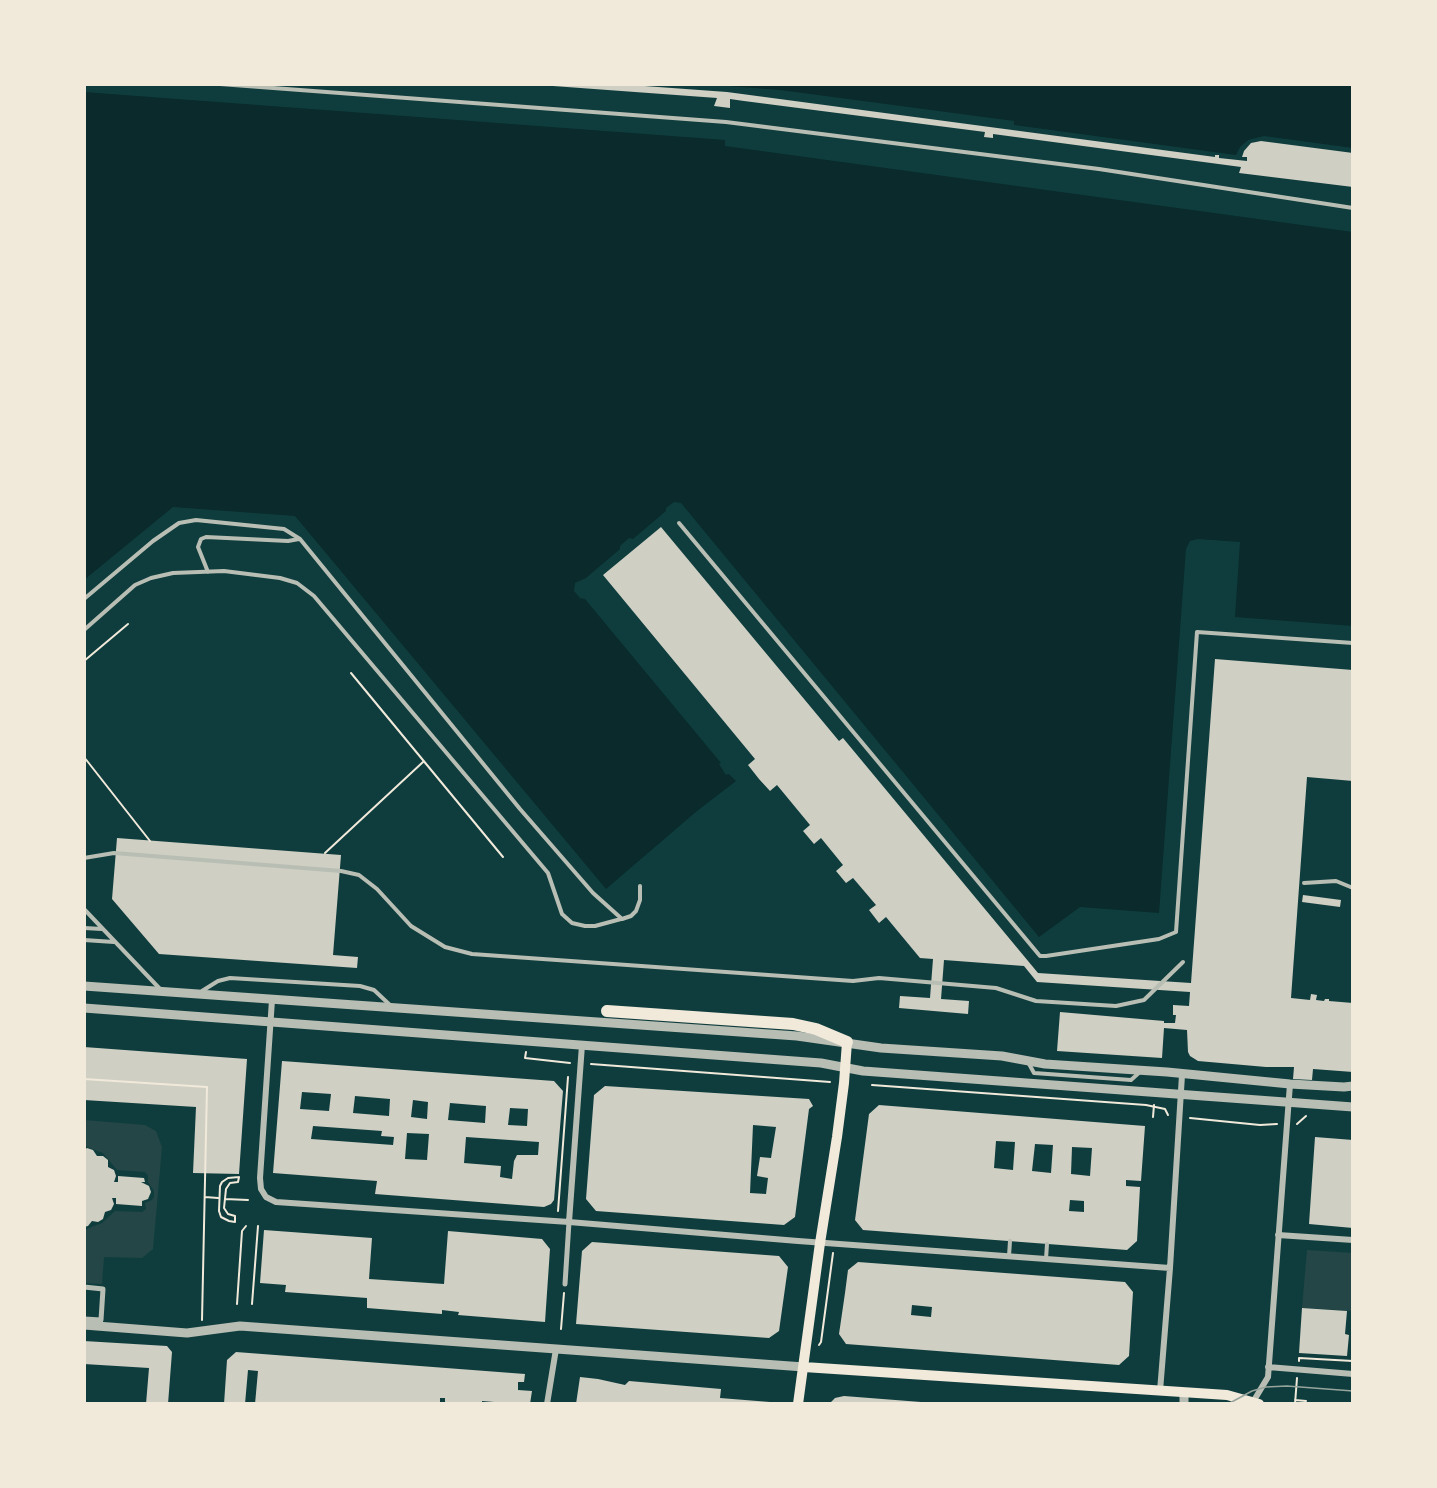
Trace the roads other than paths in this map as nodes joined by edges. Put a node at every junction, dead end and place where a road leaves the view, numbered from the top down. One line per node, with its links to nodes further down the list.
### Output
1 (220, 84): 2 (lane)
2 (1353, 207)
3 (678, 523): 8 (lane)
4 (300, 539): 5 (lane); 6 (lane); 16 (lane)
5 (208, 572): 7 (lane); 16 (lane)
6 (84, 599)
7 (84, 630)
8 (1353, 644)
9 (84, 858): 21 (lane)
10 (1304, 883): 12 (lane)
11 (640, 886): 16 (lane)
12 (1353, 888)
13 (84, 909): 15 (lane)
14 (84, 915): 15 (lane)
15 (90, 916): 18 (lane)
16 (622, 919)
17 (84, 928): 18 (lane)
18 (103, 929): 20 (lane)
19 (84, 940): 20 (lane)
20 (115, 942): 23 (lane)
21 (1183, 962)
22 (84, 986): 23 (street)
23 (162, 992): 24 (street)
24 (199, 994): 25 (street); 27 (lane)
25 (272, 1000): 27 (street); 29 (street)
26 (84, 1008): 29 (street)
27 (394, 1008): 30 (street)
28 (607, 1011): 30 (highway)
29 (270, 1021): 31 (street); 40 (street)
30 (847, 1042): 32 (main road); 33 (street)
31 (582, 1045): 32 (street); 40 (street)
32 (845, 1068): 36 (street); 44 (main road)
33 (1182, 1075): 34 (street); 36 (street)
34 (1290, 1084): 35 (street); 38 (street)
35 (1348, 1087): 37 (lane)
36 (1181, 1094): 38 (street); 48 (street)
37 (1353, 1094)
38 (1288, 1102): 39 (street); 41 (street)
39 (1353, 1107)
40 (569, 1222): 44 (street); 49 (street)
41 (1278, 1235): 42 (street); 55 (street)
42 (1353, 1240)
43 (1010, 1241): 46 (lane)
44 (820, 1243): 46 (street); 54 (main road)
45 (1047, 1244): 47 (lane)
46 (1009, 1256): 47 (street)
47 (1046, 1259): 48 (street)
48 (1170, 1268): 57 (street)
49 (565, 1284)
50 (84, 1287): 51 (street)
51 (84, 1318)
52 (84, 1325): 53 (street)
53 (556, 1349): 54 (street); 60 (street)
54 (804, 1366): 57 (main road); 61 (main road)
55 (1268, 1367): 56 (street); 59 (street)
56 (1353, 1374)
57 (1160, 1392): 58 (main road)
58 (1184, 1399): 59 (main road)
59 (1254, 1403)
60 (547, 1404)
61 (798, 1404)

